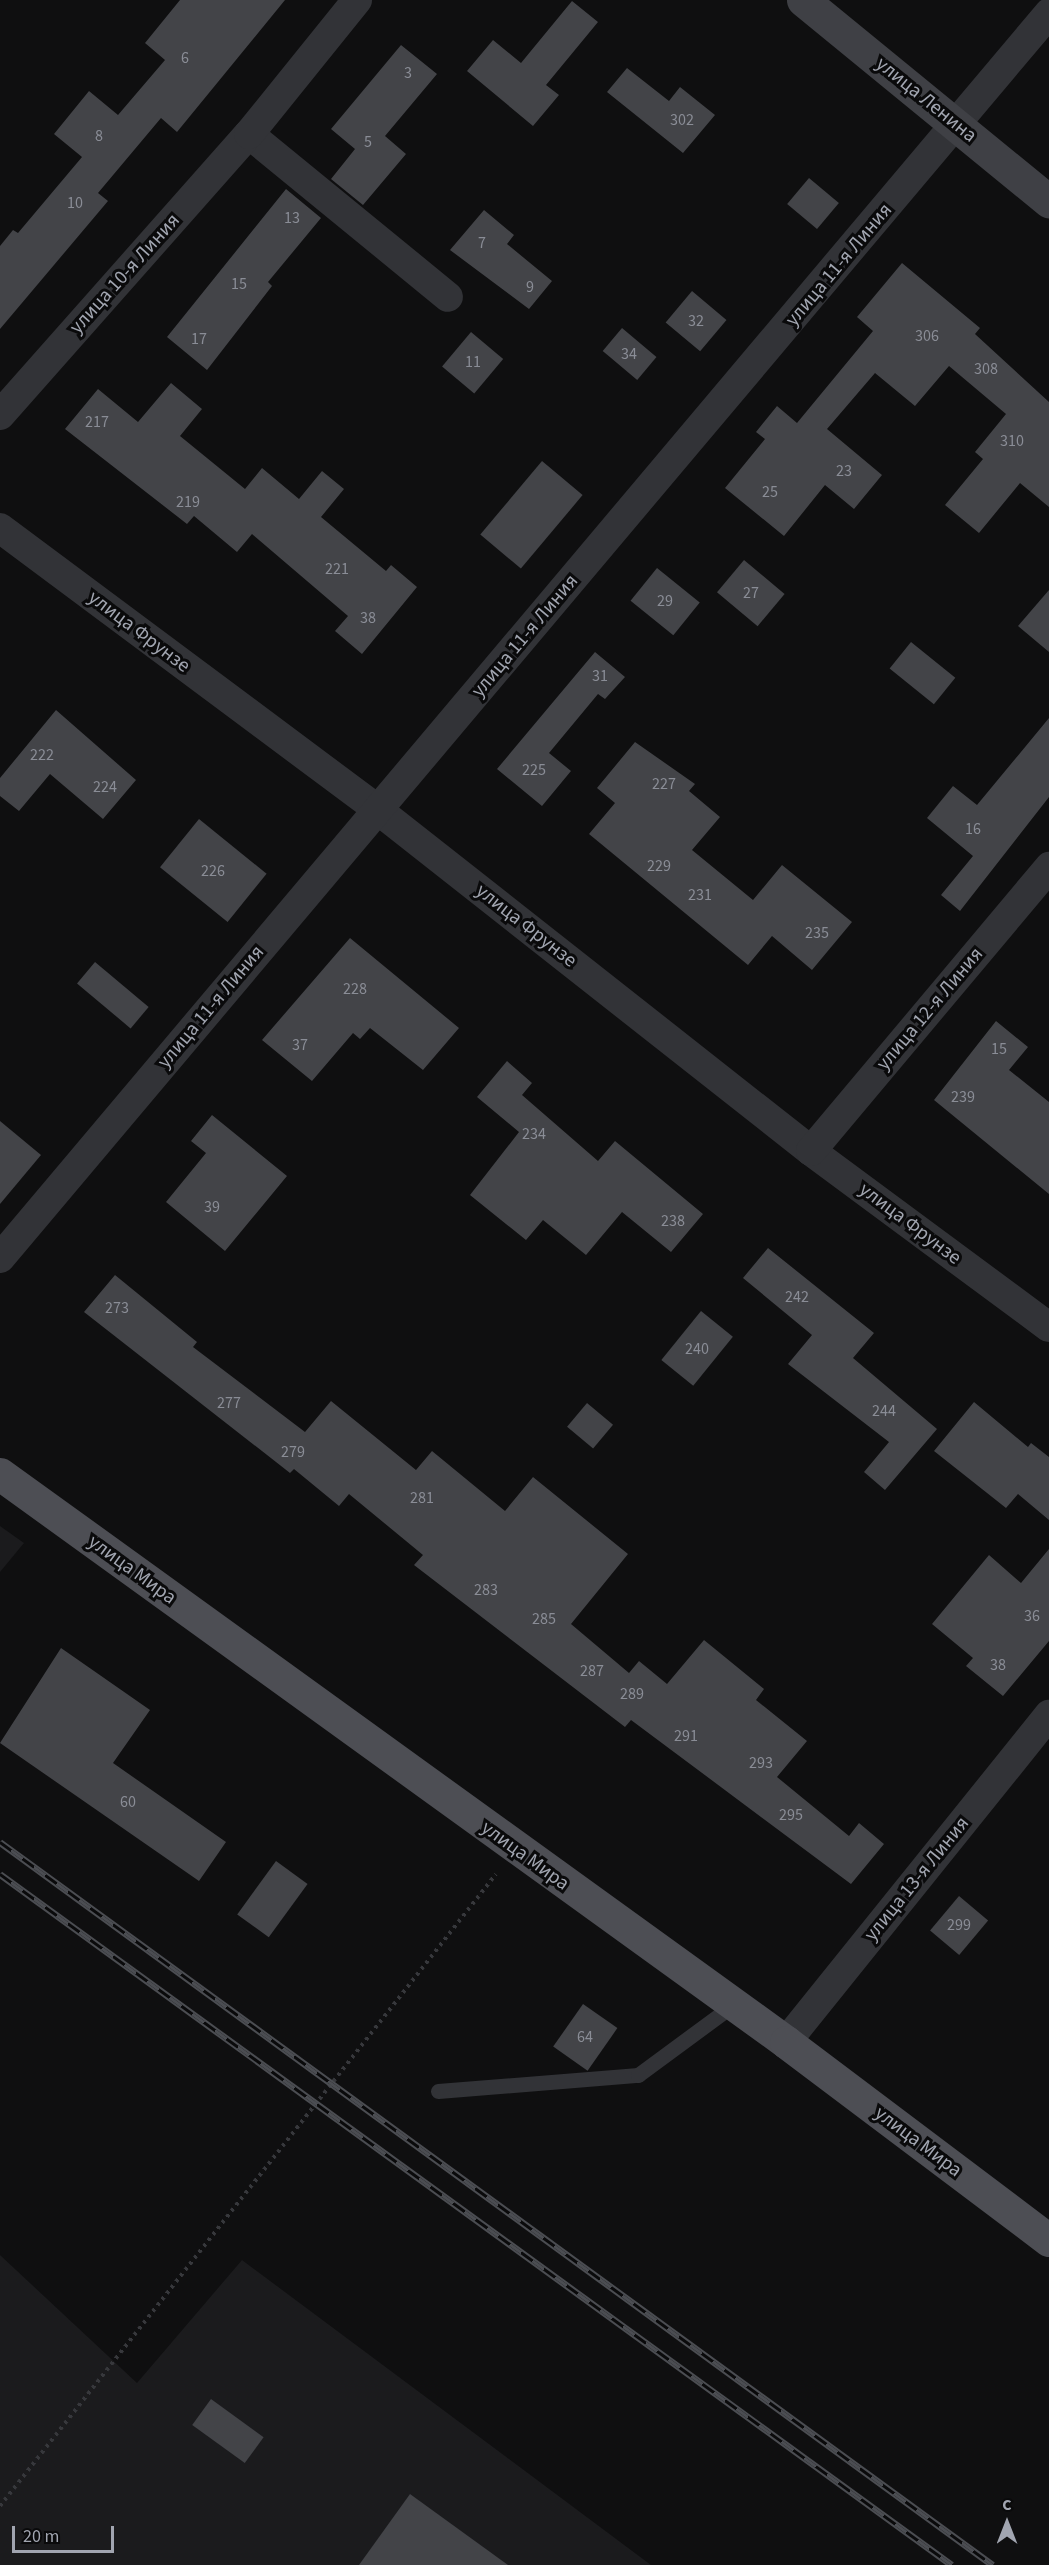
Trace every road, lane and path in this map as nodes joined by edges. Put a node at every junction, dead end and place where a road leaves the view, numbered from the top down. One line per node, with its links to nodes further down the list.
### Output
1 (357, 0): 5 (street, улица 10-я Линия)
2 (802, 0): 4 (main road, улица Ленина)
3 (1049, 13): 4 (street, улица 11-я Линия)
4 (957, 125): 6 (main road, улица Ленина); 10 (street, улица 11-я Линия)
5 (249, 134): 7 (street); 8 (street, улица 10-я Линия)
6 (1049, 201)
7 (448, 297)
8 (0, 415)
9 (0, 528): 10 (street, улица Фрунзе)
10 (378, 810): 12 (street, улица Фрунзе); 13 (street, улица 11-я Линия)
11 (1049, 867): 12 (street, улица 12-я Линия)
12 (811, 1151): 14 (street, улица Фрунзе)
13 (0, 1258)
14 (1049, 1327)
15 (0, 1473): 17 (main road, улица Мира)
16 (1043, 1733): 19 (street, улица 13-я Линия)
17 (515, 1850): 18 (main road, улица Мира); 22 (path)
18 (733, 2005): 19 (main road, улица Мира); 20 (lane)
19 (786, 2042): 21 (main road, улица Мира)
20 (438, 2091)
21 (1049, 2240)
22 (0, 2506)

